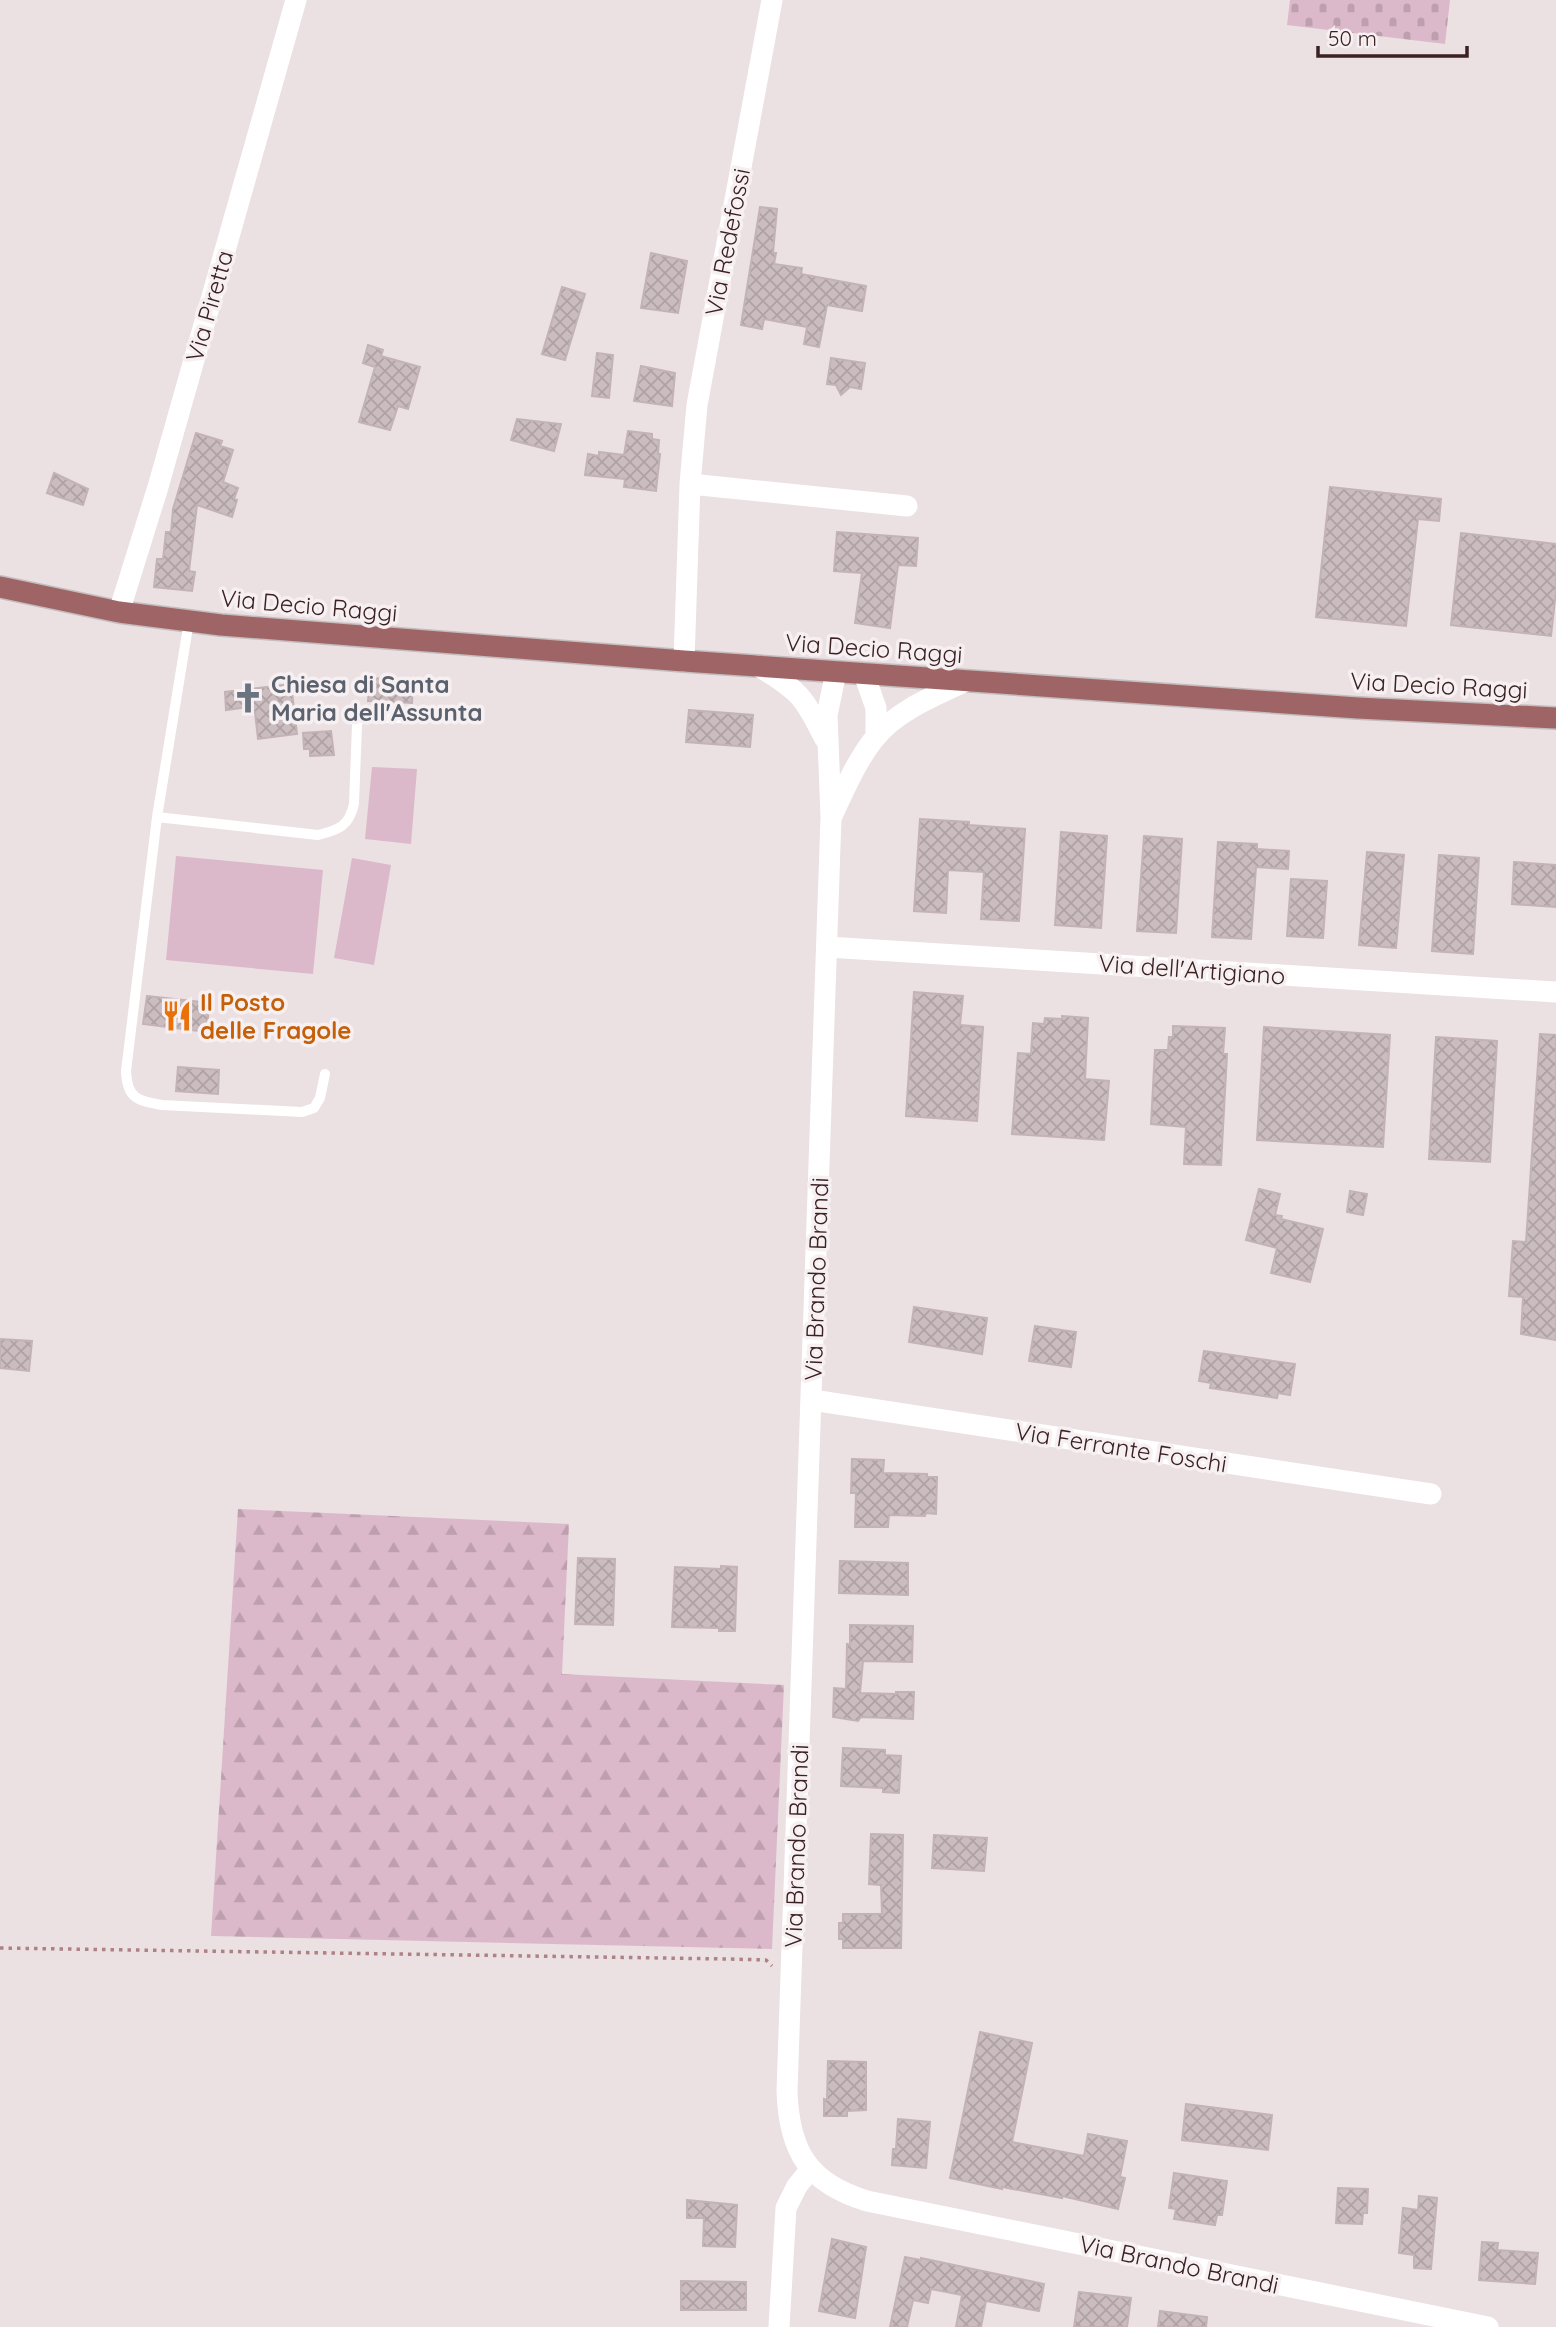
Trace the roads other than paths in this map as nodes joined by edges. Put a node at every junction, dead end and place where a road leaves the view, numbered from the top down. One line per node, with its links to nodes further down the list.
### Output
1 (296, 0): 6 (street, Via Piretta)
2 (772, 0): 3 (street, Via Redefossi)
3 (690, 484): 4 (street); 8 (street, Via Redefossi)
4 (907, 506)
5 (0, 587): 6 (main road, Via Decio Raggi)
6 (119, 612): 7 (main road, Via Decio Raggi)
7 (189, 621): 8 (main road, Via Decio Raggi); 17 (lane, Via Decio Raggi)
8 (684, 661): 9 (main road, Via Decio Raggi)
9 (758, 666): 10 (main road, Via Decio Raggi); 16 (street, Via Brando Brandi)
10 (836, 672): 11 (main road, Via Decio Raggi); 16 (street, Via Brando Brandi)
11 (864, 674): 12 (main road, Via Decio Raggi); 15 (street)
12 (966, 681): 14 (main road, Via Decio Raggi); 15 (street, Via Brando Brandi)
13 (404, 718): 17 (lane)
14 (1556, 718)
15 (876, 737): 18 (street, Via Brando Brandi)
16 (827, 744): 18 (street, Via Brando Brandi)
17 (157, 817): 21 (lane, Via Decio Raggi)
18 (831, 817): 19 (street, Via Brando Brandi)
19 (827, 947): 20 (street, Via dell'Artigiano); 22 (street, Via Brando Brandi)
20 (1556, 992)
21 (325, 1074)
22 (812, 1400): 23 (street, Via Ferrante Foschi); 24 (street, Via Brando Brandi)
23 (1431, 1494)
24 (810, 2170): 25 (street); 26 (street, Via Brando Brandi)
25 (779, 2327)
26 (1488, 2327)

